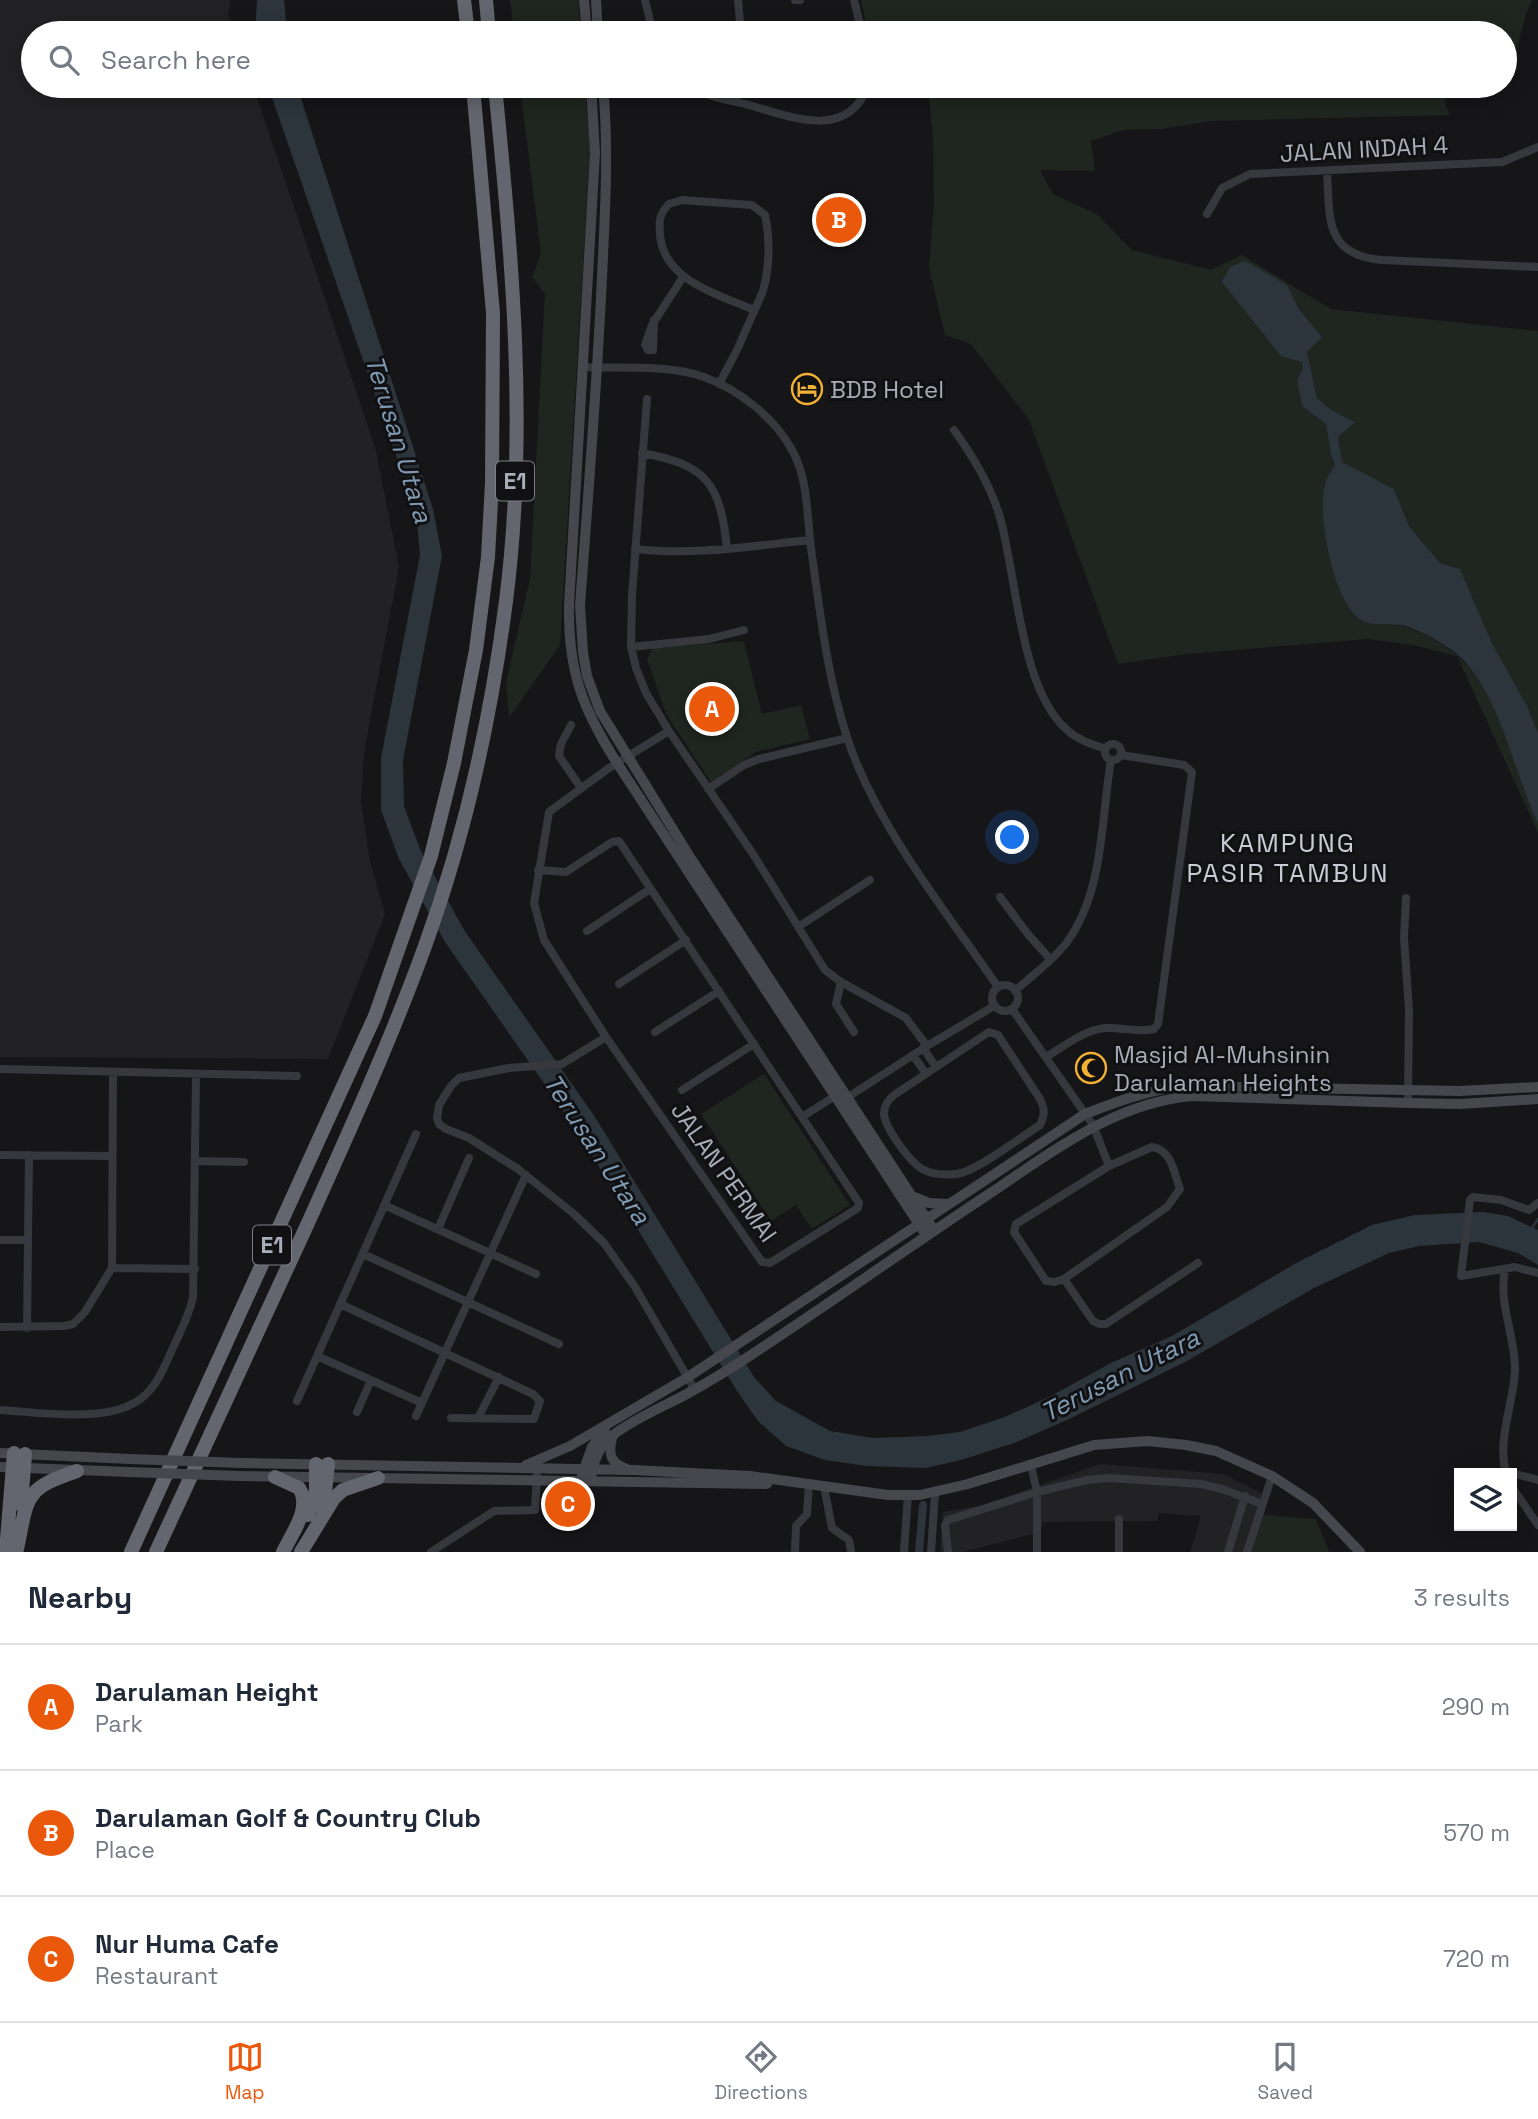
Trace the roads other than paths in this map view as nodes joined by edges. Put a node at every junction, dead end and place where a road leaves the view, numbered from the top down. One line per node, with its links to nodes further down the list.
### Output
1 (464, 0): 8 (highway)
2 (486, 0): 9 (highway)
3 (584, 0): 10 (street)
4 (596, 0): 11 (street)
5 (645, 0): 12 (street)
6 (737, 0): 13 (street)
7 (854, 0): 14 (street)
8 (467, 21)
9 (488, 21)
10 (586, 21)
11 (597, 21)
12 (650, 21)
13 (740, 21)
14 (859, 21)
15 (474, 98): 163 (highway, E1)
16 (496, 98): 164 (highway, E1)
17 (592, 98): 30 (street)
18 (604, 98): 31 (street)
19 (724, 98): 22 (street)
20 (736, 98): 22 (street)
21 (863, 98): 22 (street)
22 (736, 101)
23 (1538, 147): 24 (street, JALAN INDAH 4)
24 (1326, 172): 25 (street, JALAN INDAH 4); 26 (street)
25 (1207, 214)
26 (1538, 267)
27 (683, 277): 28 (street); 28 (street); 29 (street)
28 (754, 310): 32 (street)
29 (654, 320)
30 (583, 367): 31 (street); 48 (street)
31 (598, 368): 32 (street); 46 (street)
32 (719, 383): 36 (street)
33 (647, 399): 35 (street)
34 (954, 429): 44 (street)
35 (642, 453): 37 (street); 38 (street)
36 (810, 540): 37 (street); 43 (street)
37 (727, 548): 38 (street)
38 (635, 550): 40 (street)
39 (744, 630): 40 (street)
40 (631, 647): 42 (street)
41 (570, 725): 49 (street)
42 (669, 731): 46 (street, JALAN PERMAI); 50 (street)
43 (847, 738): 50 (street); 62 (street)
44 (1106, 749): 45 (street); 47 (street)
45 (1121, 755): 47 (street); 73 (street)
46 (628, 757): 48 (street, JALAN PERMAI); 83 (street)
47 (1111, 760): 59 (street)
48 (617, 763): 49 (street, JALAN PERMAI); 83 (street)
49 (581, 788): 51 (street, JALAN PERMAI)
50 (708, 789): 56 (street)
51 (538, 870): 53 (street, JALAN PERMAI); 69 (street, JALAN PERMAI)
52 (870, 880): 56 (street)
53 (650, 889): 57 (street); 58 (street, JALAN PERMAI)
54 (1000, 897): 59 (street)
55 (1406, 898): 82 (street)
56 (798, 927): 60 (street)
57 (587, 931)
58 (686, 940): 61 (street); 64 (street, JALAN PERMAI)
59 (1050, 959): 63 (street)
60 (841, 982): 68 (street); 71 (street)
61 (619, 984)
62 (998, 987): 63 (street); 65 (street)
63 (1016, 990): 66 (street)
64 (719, 991): 67 (street); 70 (street, JALAN PERMAI)
65 (994, 1006): 66 (street); 71 (street)
66 (1013, 1009): 73 (street)
67 (655, 1032)
68 (854, 1032)
69 (606, 1037): 87 (street, JALAN PERMAI); 99 (street)
70 (754, 1044): 81 (street); 87 (street, JALAN PERMAI)
71 (925, 1047): 72 (street); 74 (street)
72 (913, 1055): 78 (street); 83 (street)
73 (1046, 1057): 86 (street)
74 (936, 1067): 78 (street); 90 (street)
75 (0, 1069): 76 (street)
76 (113, 1072): 77 (street); 93 (street)
77 (196, 1074): 79 (street); 96 (street)
78 (926, 1074): 90 (street)
79 (297, 1076)
80 (1538, 1087): 82 (street)
81 (682, 1090)
82 (1408, 1090): 85 (street); 86 (street)
83 (841, 1097): 87 (street); 94 (street); 104 (street)
84 (1538, 1099): 85 (street)
85 (1408, 1103): 88 (street)
86 (1086, 1114): 88 (street); 102 (street)
87 (802, 1117)
88 (1093, 1125): 98 (street); 106 (street)
89 (416, 1134): 103 (street)
90 (901, 1146): 94 (street)
91 (0, 1155): 92 (street)
92 (29, 1155): 93 (street); 108 (street)
93 (112, 1156): 112 (street)
94 (886, 1157): 100 (street)
95 (469, 1158): 105 (street)
96 (196, 1161): 97 (street); 113 (street)
97 (244, 1162)
98 (1109, 1166): 117 (street); 117 (street)
99 (526, 1175): 109 (street); 126 (street)
100 (911, 1195): 102 (street); 104 (street)
101 (1538, 1203): 114 (street)
102 (949, 1204): 104 (street)
103 (384, 1205): 105 (street); 110 (street)
104 (923, 1222): 106 (street); 126 (street)
105 (438, 1229): 109 (street)
106 (930, 1232): 128 (street)
107 (0, 1240): 108 (street)
108 (28, 1240): 121 (street)
109 (491, 1253): 116 (street); 119 (street)
110 (363, 1254): 118 (street); 119 (street)
111 (1198, 1263): 117 (street)
112 (112, 1268): 113 (street); 121 (street)
113 (195, 1269): 131 (street)
114 (1505, 1270): 115 (street); 141 (street)
115 (1538, 1273)
116 (536, 1274)
117 (1064, 1279)
118 (340, 1304): 123 (street); 124 (street)
119 (467, 1304): 122 (street); 123 (street)
120 (0, 1327): 121 (street)
121 (27, 1328)
122 (559, 1344)
123 (445, 1353): 125 (street); 130 (street)
124 (317, 1356): 127 (street); 129 (street)
125 (499, 1377): 135 (street); 135 (street)
126 (688, 1377): 128 (street); 136 (street)
127 (371, 1380): 130 (street); 132 (street)
128 (695, 1390): 137 (street)
129 (297, 1401)
130 (422, 1402): 133 (street)
131 (0, 1410)
132 (357, 1412)
133 (416, 1416)
134 (451, 1418): 135 (street)
135 (478, 1418)
136 (616, 1421): 140 (street); 146 (street)
137 (612, 1435): 142 (street); 146 (street)
138 (13, 1461): 143 (street); 144 (street, bridge); 162 (highway)
139 (1031, 1465): 148 (street); 154 (street); 155 (street)
140 (513, 1468): 144 (street); 145 (street)
141 (1507, 1468)
142 (633, 1470): 146 (street); 152 (street)
143 (76, 1471): 149 (street, bridge); 162 (highway)
144 (322, 1471): 149 (street); 150 (street); 165 (highway); 166 (highway)
145 (537, 1474): 146 (street); 150 (street); 167 (street)
146 (587, 1475): 152 (street)
147 (1517, 1475): 151 (street)
148 (1272, 1476): 159 (street); 177 (street)
149 (275, 1477): 165 (highway)
150 (378, 1478): 166 (highway)
151 (1538, 1480)
152 (803, 1483): 153 (street); 168 (street)
153 (824, 1486): 157 (street); 169 (street)
154 (1037, 1492): 158 (street); 172 (street); 173 (street)
155 (935, 1493): 157 (street); 171 (street)
156 (1517, 1494): 161 (street)
157 (908, 1495): 170 (street)
158 (1245, 1496): 159 (street); 175 (street)
159 (1262, 1504): 176 (street)
160 (1119, 1519): 174 (street)
161 (1538, 1525)
162 (13, 1551)
163 (131, 1551)
164 (156, 1552)
165 (284, 1552)
166 (300, 1552)
167 (431, 1552)
168 (795, 1552)
169 (851, 1552)
170 (904, 1552)
171 (931, 1552)
172 (948, 1552)
173 (1037, 1552)
174 (1119, 1552)
175 (1228, 1552)
176 (1247, 1552)
177 (1360, 1552)

